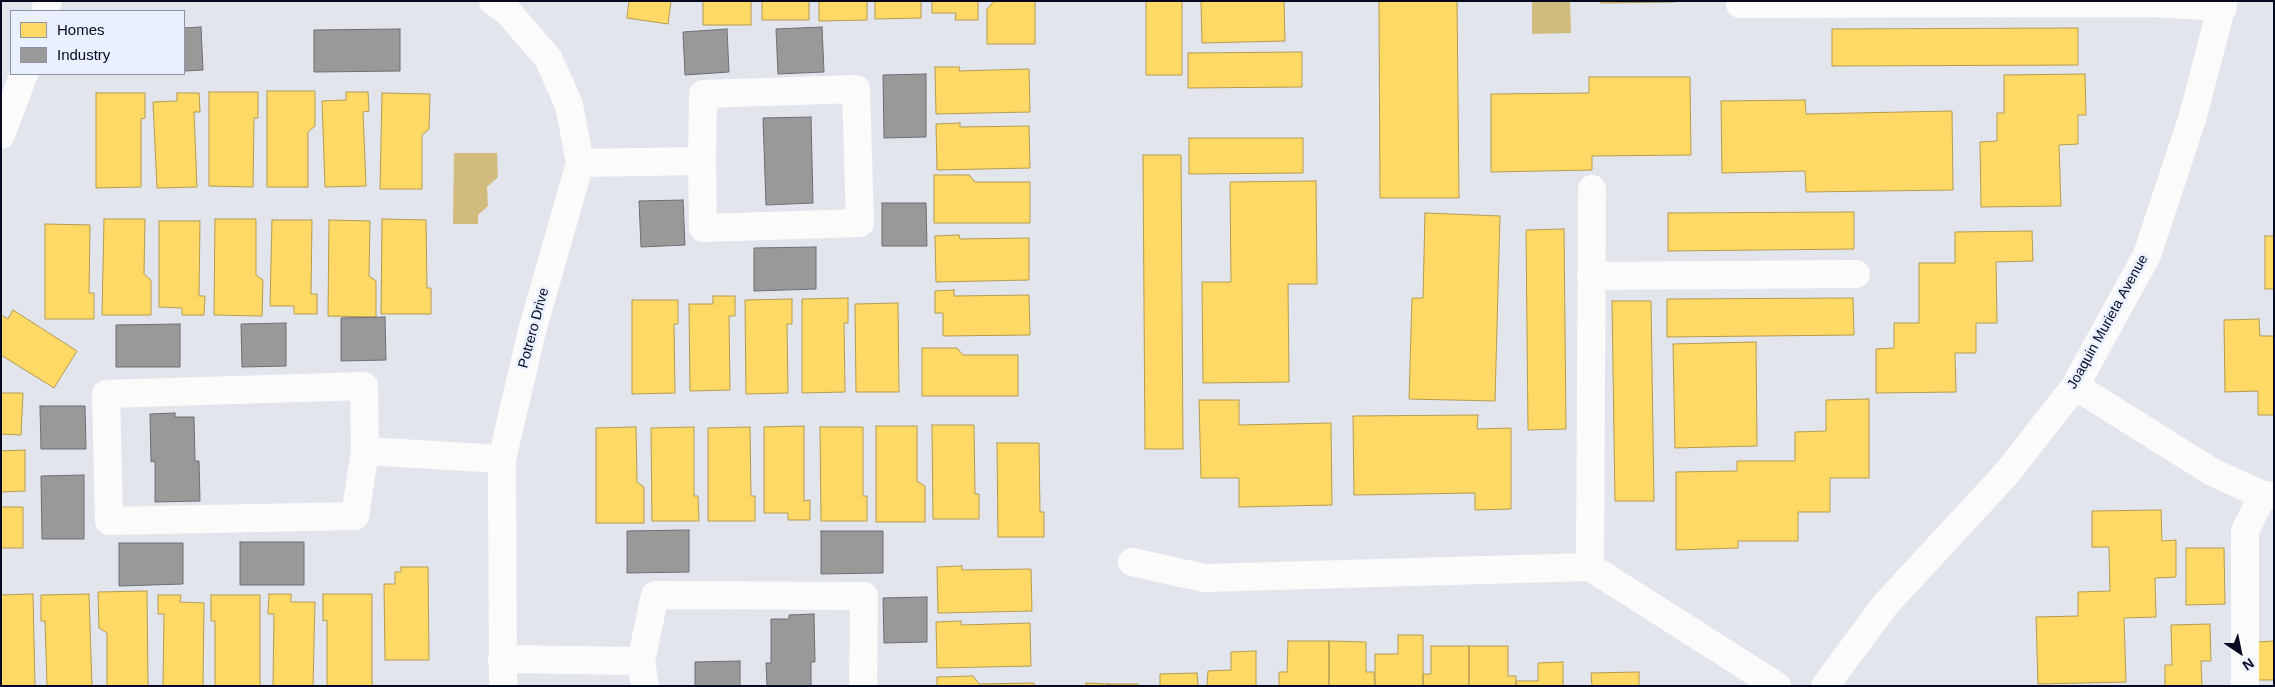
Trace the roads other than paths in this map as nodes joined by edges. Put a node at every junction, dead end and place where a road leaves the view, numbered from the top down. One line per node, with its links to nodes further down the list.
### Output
1 (493, 1): 8 (street, Potrero Drive)
2 (1740, 4): 3 (street)
3 (2223, 4): 12 (street, Joaquin Murieta Avenue)
4 (23, 75): 5 (street)
5 (7, 103): 6 (street)
6 (1, 135)
7 (702, 161): 7 (street); 8 (street)
8 (580, 163): 14 (street, Potrero Drive)
9 (1592, 189): 11 (street)
10 (1856, 274): 11 (street)
11 (1591, 276): 17 (street)
12 (2075, 386): 15 (street); 23 (street, Joaquin Murieta Avenue)
13 (365, 451): 13 (street); 14 (street)
14 (502, 459): 18 (street, Potrero Drive)
15 (2268, 496): 24 (street)
16 (1132, 562): 17 (street)
17 (1590, 567): 22 (street)
18 (502, 659): 19 (street); 20 (street, Potrero Drive)
19 (643, 673): 21 (street)
20 (503, 686)
21 (863, 686)
22 (1777, 686)
23 (1825, 686)
24 (2245, 686)

